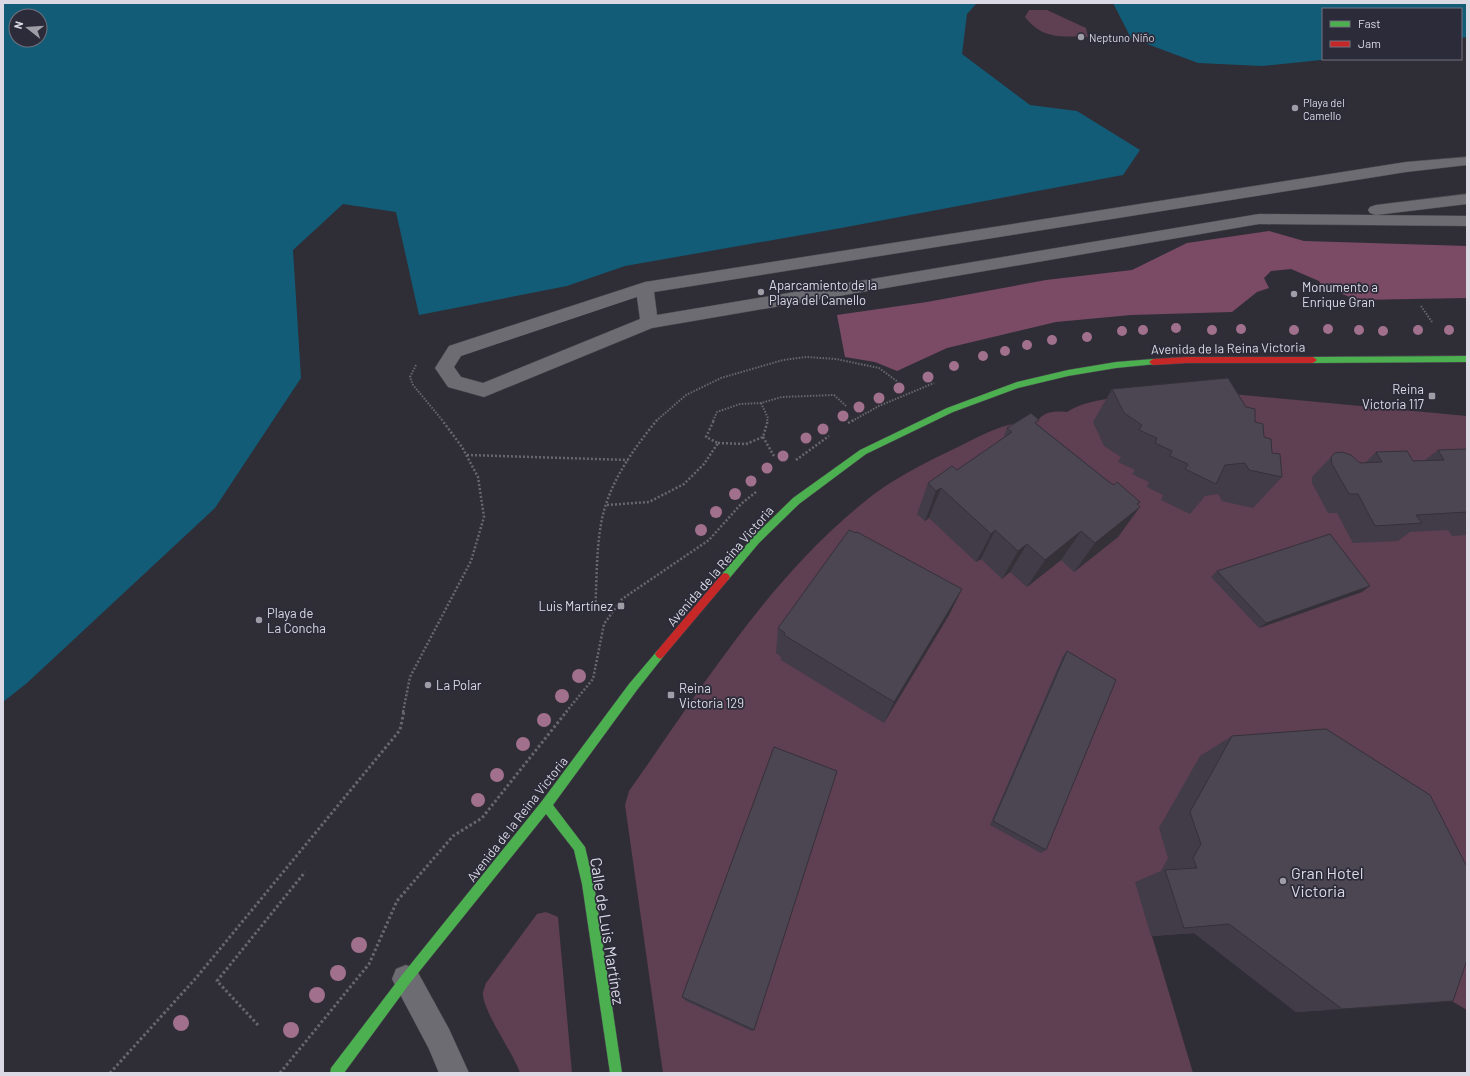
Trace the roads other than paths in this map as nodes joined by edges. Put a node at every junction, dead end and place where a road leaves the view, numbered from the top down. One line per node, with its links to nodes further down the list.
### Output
1 (1467, 161): 2 (lane)
2 (1236, 195): 4 (lane); 7 (lane)
3 (1467, 199): 5 (lane)
4 (1259, 219): 5 (lane); 8 (lane)
5 (1346, 221): 6 (lane)
6 (1467, 221)
7 (645, 288): 8 (lane); 8 (lane)
8 (649, 322)
9 (1467, 359): 10 (main road, Avenida de la Reina Victoria)
10 (546, 805): 11 (main road, Avenida de la Reina Victoria); 14 (main road, Calle de Luis Martínez)
11 (406, 979): 12 (main road, Avenida de la Reina Victoria); 13 (lane)
12 (336, 1073)
13 (454, 1073)
14 (616, 1073)

